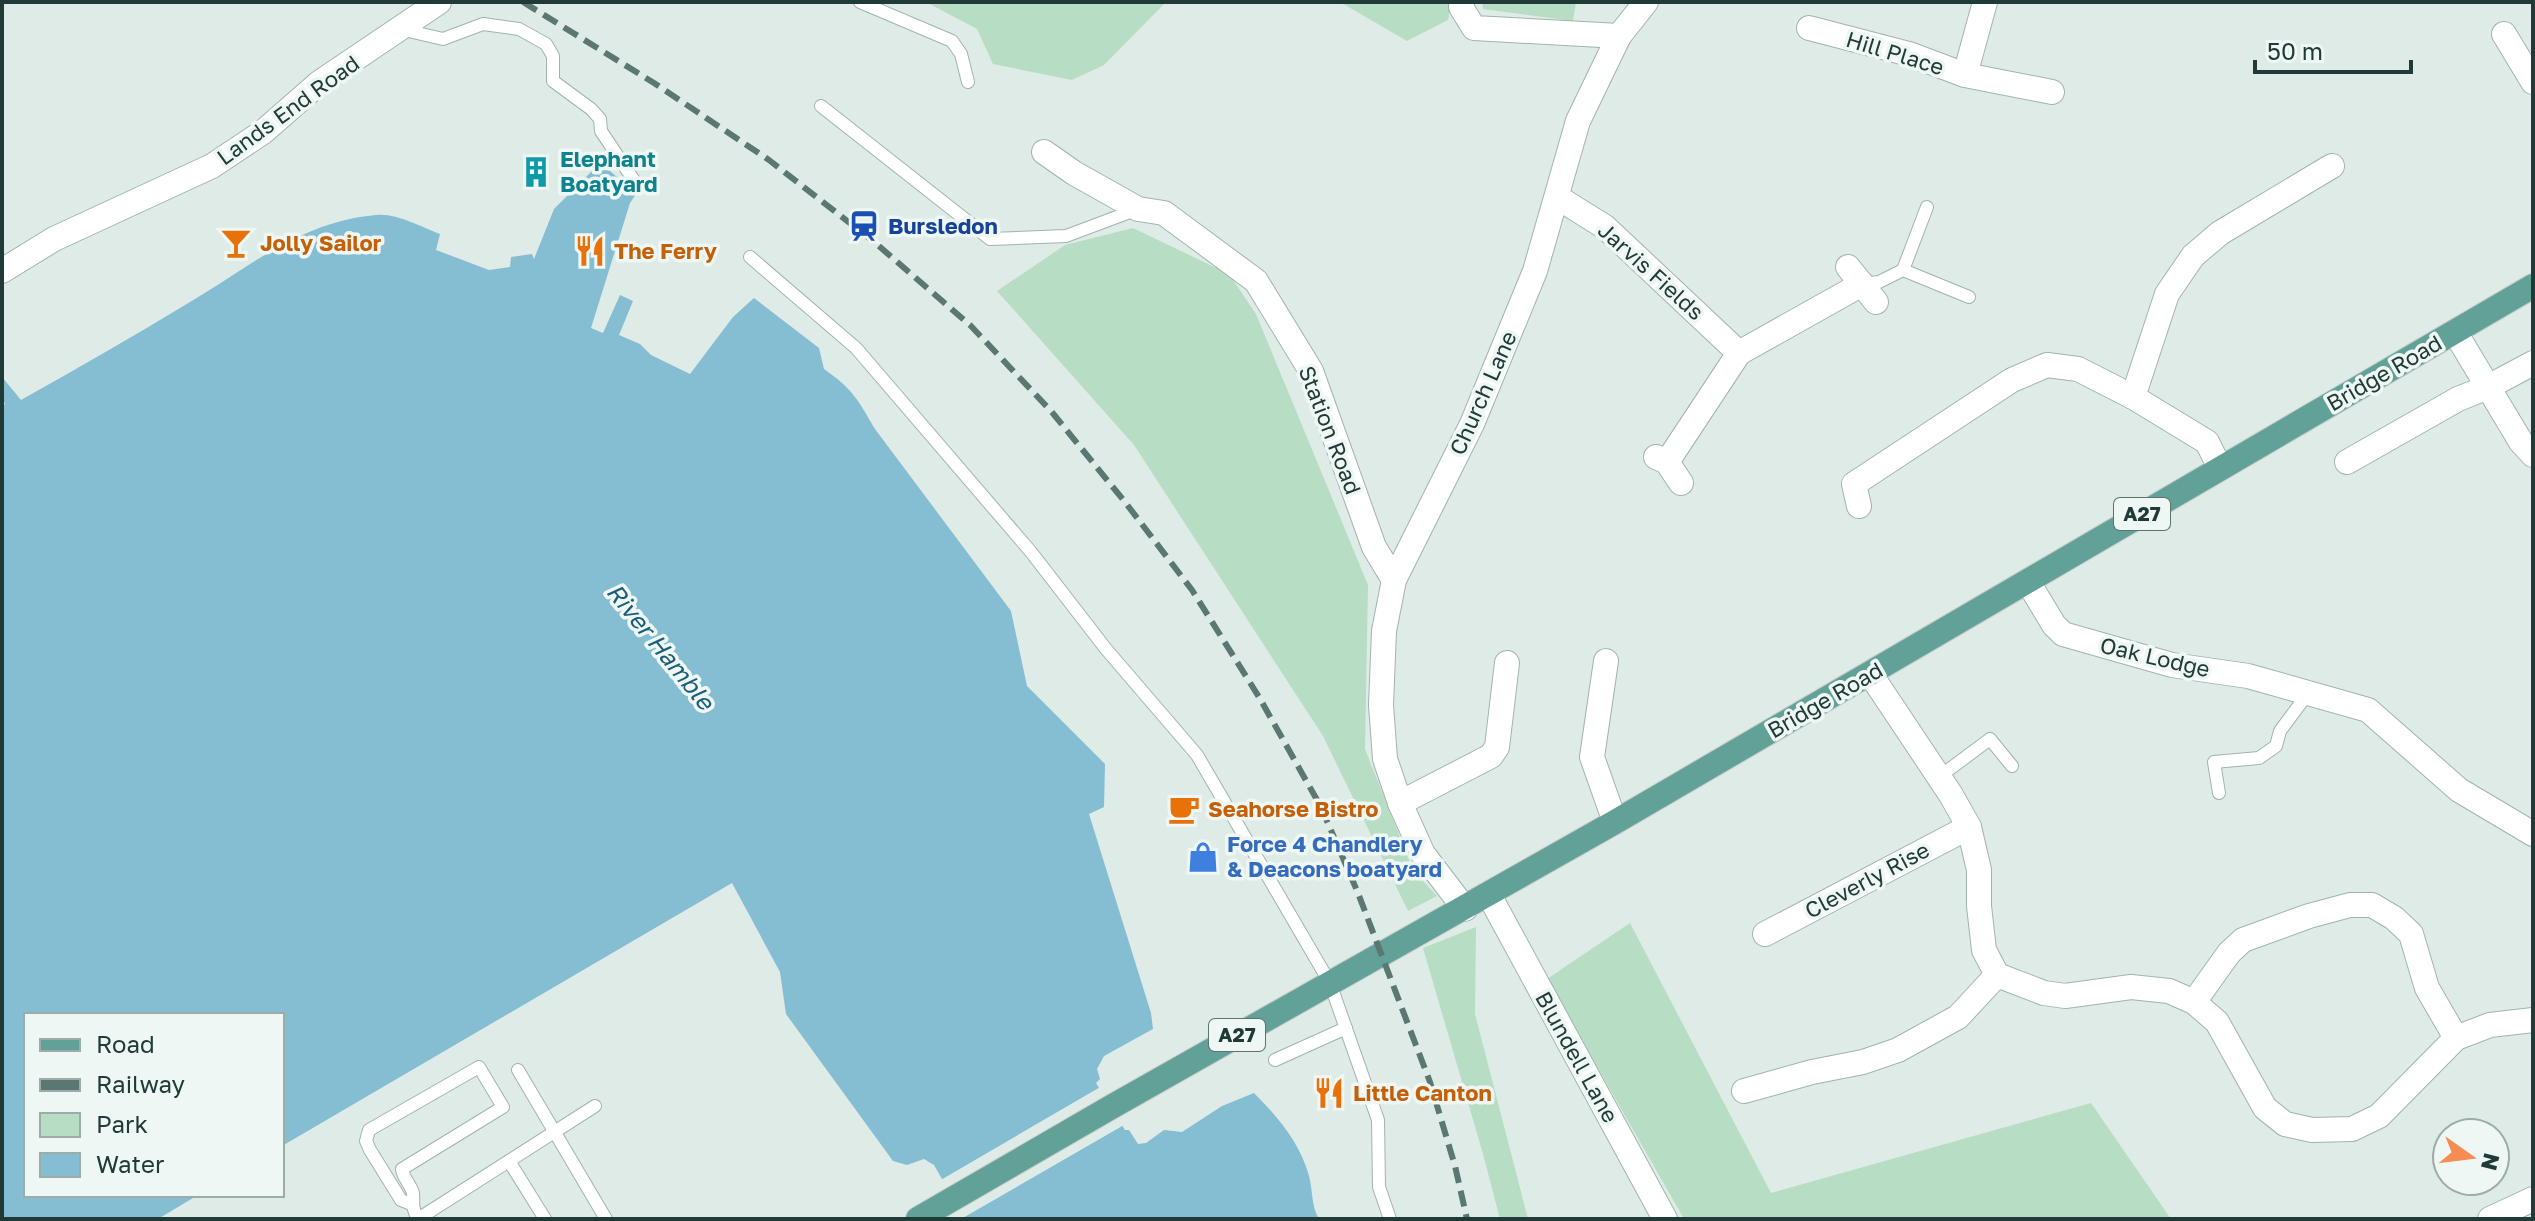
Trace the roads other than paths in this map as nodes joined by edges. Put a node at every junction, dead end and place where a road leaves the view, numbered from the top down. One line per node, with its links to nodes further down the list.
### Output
1 (438, 2): 6 (street, Lands End Road)
2 (860, 2): 11 (lane)
3 (1462, 2): 8 (street)
4 (1646, 2): 8 (street)
5 (1985, 2): 10 (street, Hill Place)
6 (400, 29): 17 (lane); 23 (street, Lands End Road)
7 (2504, 34): 12 (street)
8 (1619, 36): 18 (street, Church Lane)
9 (1816, 38): 10 (street, Hill Place)
10 (1965, 75): 13 (street, Hill Place)
11 (968, 82)
12 (2533, 82)
13 (2052, 92)
14 (821, 106): 20 (lane)
15 (1044, 152): 20 (street, Station Road)
16 (2323, 180): 31 (street)
17 (637, 185)
18 (1557, 197): 28 (street, Jarvis Fields); 37 (street, Church Lane)
19 (1927, 207): 22 (lane)
20 (1138, 209): 37 (street, Station Road)
21 (750, 257): 54 (lane)
22 (1903, 270): 24 (lane); 26 (lane)
23 (2, 271)
24 (1862, 285): 28 (street)
25 (2533, 286): 27 (main road, Bridge Road / A27)
26 (1969, 297)
27 (2455, 332): 30 (street); 34 (main road, Bridge Road / A27)
28 (1739, 353): 35 (street)
29 (2533, 363): 30 (street)
30 (2488, 387): 32 (street); 33 (street)
31 (2133, 397): 34 (street); 36 (street)
32 (2533, 455)
33 (2347, 462)
34 (2220, 468): 38 (main road, Bridge Road / A27)
35 (1681, 483)
36 (1859, 506)
37 (1394, 580): 46 (street, Church Lane)
38 (2028, 582): 41 (main road, Bridge Road / A27); 42 (street, Oak Lodge)
39 (1608, 660): 47 (street)
40 (1507, 663): 46 (street)
41 (1871, 675): 44 (street); 47 (main road, Bridge Road / A27)
42 (2309, 692): 45 (lane); 49 (street, Oak Lodge)
43 (2012, 766): 44 (lane)
44 (1939, 777): 48 (street)
45 (2219, 793)
46 (1400, 803): 51 (street, Church Lane)
47 (1615, 822): 50 (main road, Bridge Road / A27)
48 (1969, 827): 52 (street, Cleverly Rise); 53 (street)
49 (2533, 834)
50 (1489, 895): 51 (main road, Bridge Road / A27); 72 (street, Blundell Lane)
51 (1465, 909): 54 (main road, Bridge Road / A27)
52 (1765, 934)
53 (1997, 975): 55 (street); 61 (street)
54 (1330, 983): 57 (lane); 70 (main road, Bridge Road / A27)
55 (2194, 1002): 58 (street); 58 (street)
56 (2533, 1020): 58 (street)
57 (1346, 1028): 59 (lane); 71 (lane)
58 (2456, 1038)
59 (1275, 1060)
60 (518, 1070): 63 (lane)
61 (1744, 1091)
62 (595, 1106): 63 (lane)
63 (553, 1133): 64 (lane); 69 (lane)
64 (509, 1161): 67 (lane); 68 (lane)
65 (2533, 1199): 73 (street)
66 (411, 1204): 66 (lane); 67 (lane)
67 (418, 1219)
68 (545, 1219)
69 (606, 1219)
70 (918, 1219)
71 (1390, 1219)
72 (1665, 1219)
73 (2490, 1219)

